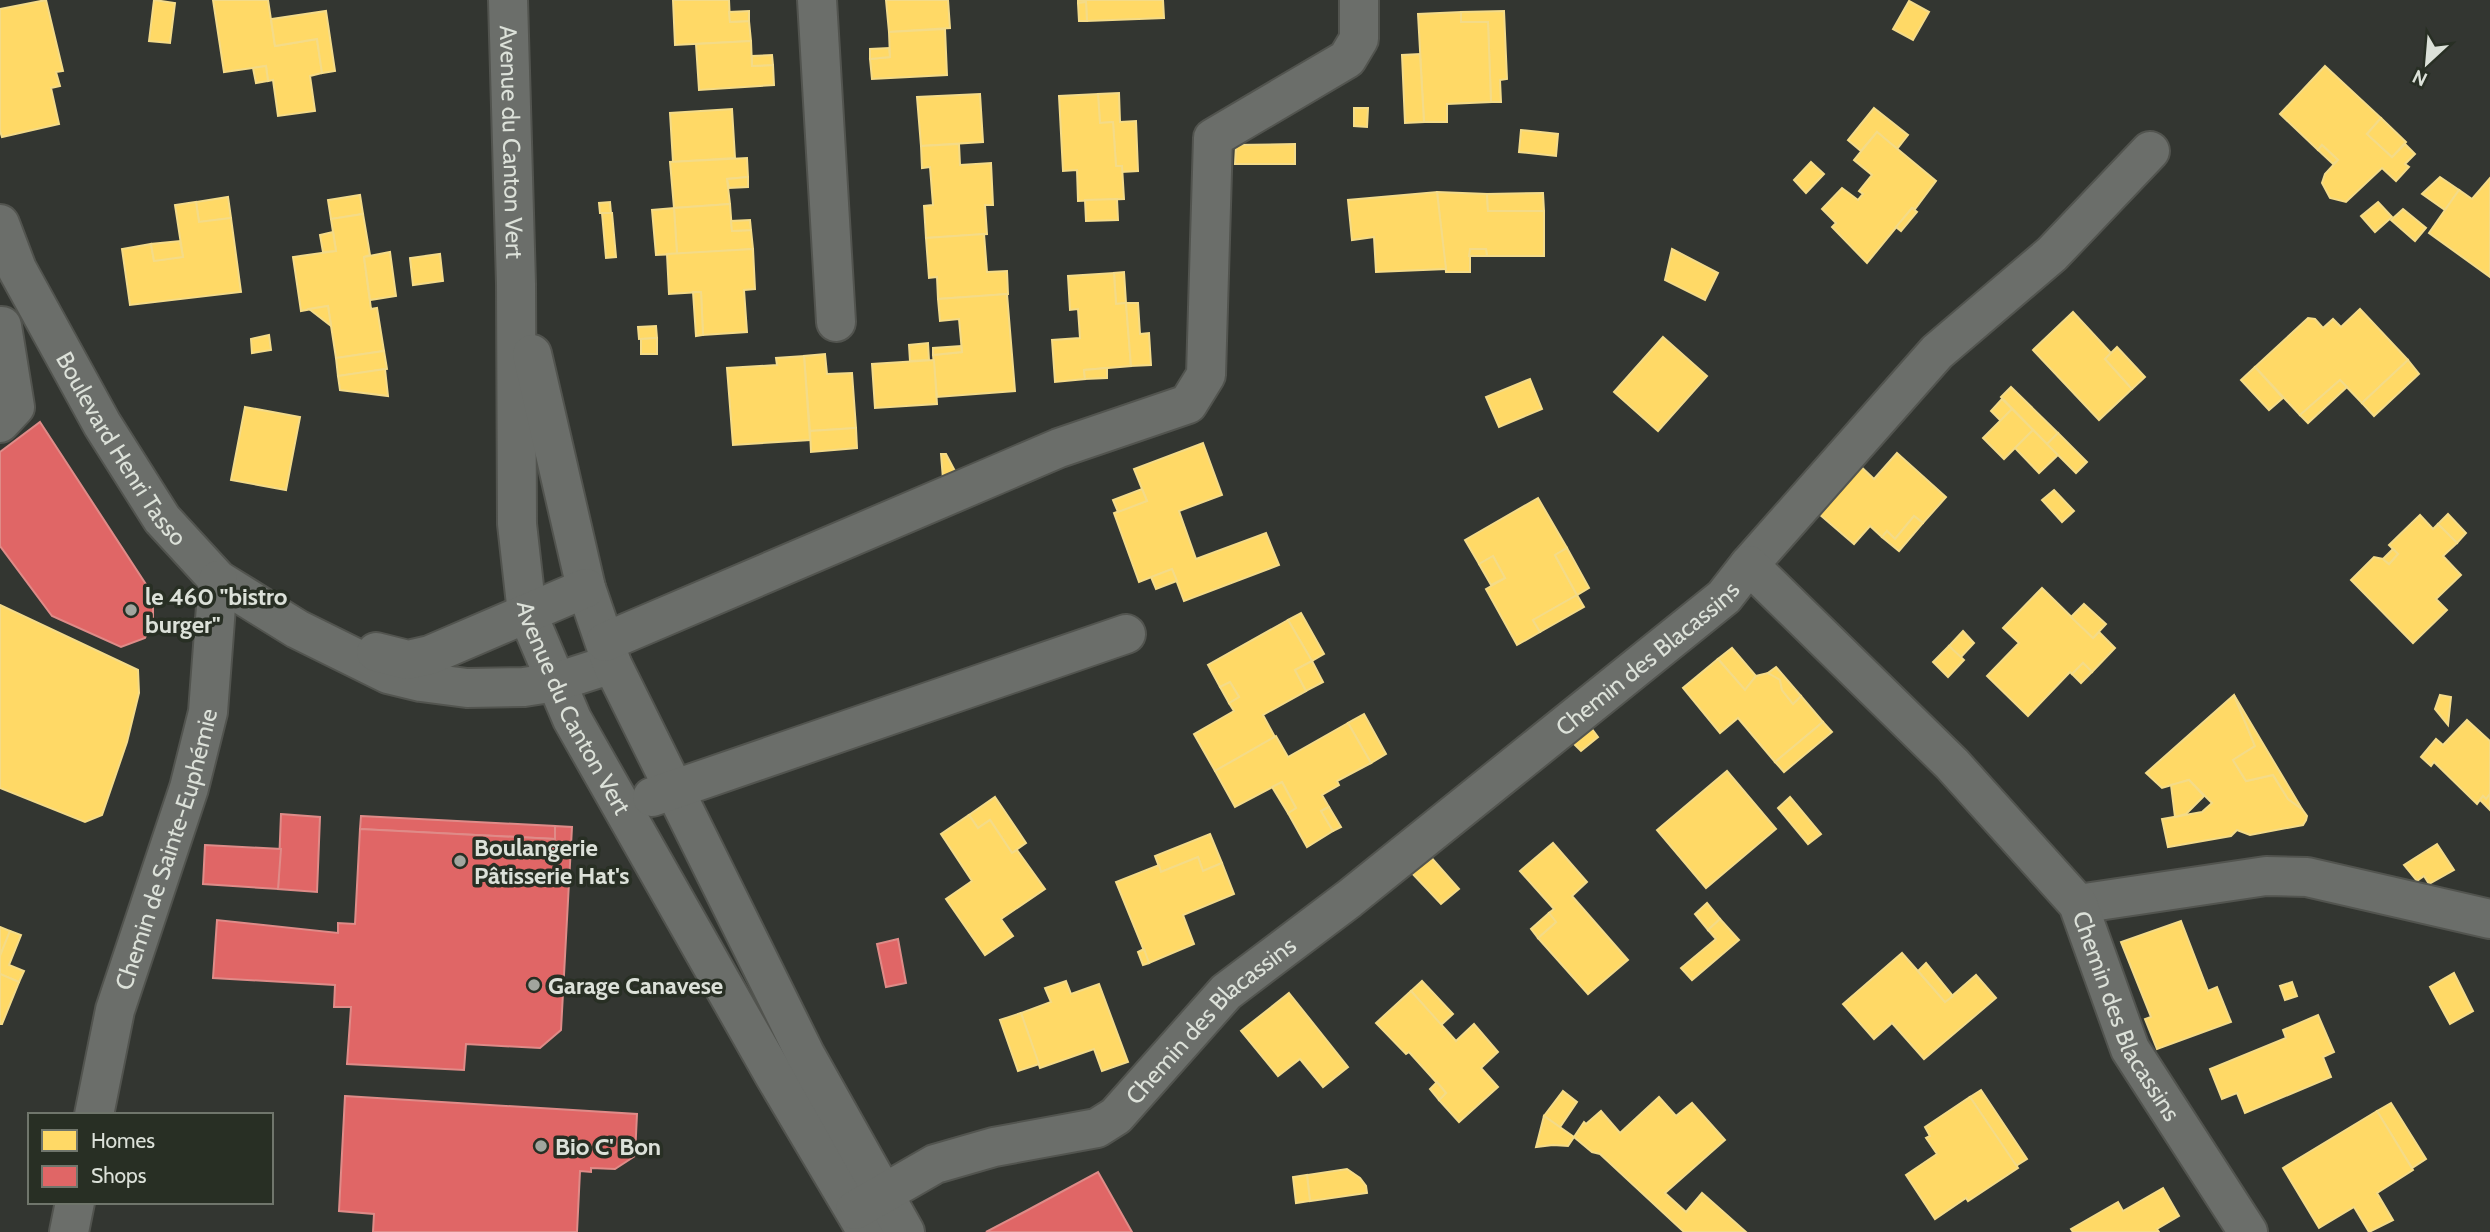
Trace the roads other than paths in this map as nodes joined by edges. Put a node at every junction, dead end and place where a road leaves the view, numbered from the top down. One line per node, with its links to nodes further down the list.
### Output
1 (508, 0): 6 (street, Avenue du Canton Vert)
2 (817, 0): 7 (street)
3 (1359, 0): 16 (street, Boulevard Henri Tasso)
4 (2150, 151): 10 (street)
5 (0, 224): 11 (street, Boulevard Henri Tasso)
6 (516, 284): 12 (street, Avenue du Canton Vert); 13 (street, Avenue du Canton Vert)
7 (836, 322)
8 (1, 325): 9 (street)
9 (0, 423)
10 (1749, 565): 20 (street, Chemin des Blacassins); 24 (street, Chemin des Blacassins)
11 (218, 580): 14 (street, Boulevard Henri Tasso); 22 (street, Chemin de Sainte-Euphémie)
12 (586, 588): 13 (street, Boulevard Henri Tasso); 16 (street, Avenue du Canton Vert)
13 (527, 612): 14 (street, Boulevard Henri Tasso); 17 (street, Avenue du Canton Vert)
14 (296, 629): 17 (street, Boulevard Henri Tasso)
15 (1126, 634): 18 (street)
16 (608, 653): 17 (street, Boulevard Henri Tasso); 18 (street, Avenue du Canton Vert)
17 (556, 682): 19 (street, Avenue du Canton Vert)
18 (673, 787): 19 (street); 24 (street, Avenue du Canton Vert)
19 (623, 809): 24 (street, Avenue du Canton Vert)
20 (2078, 904): 21 (street); 27 (street, Chemin des Blacassins)
21 (2490, 919)
22 (93, 1113)
23 (75, 1204): 25 (street)
24 (868, 1212): 26 (street, Avenue du Canton Vert)
25 (69, 1232)
26 (905, 1232)
27 (2248, 1232)

